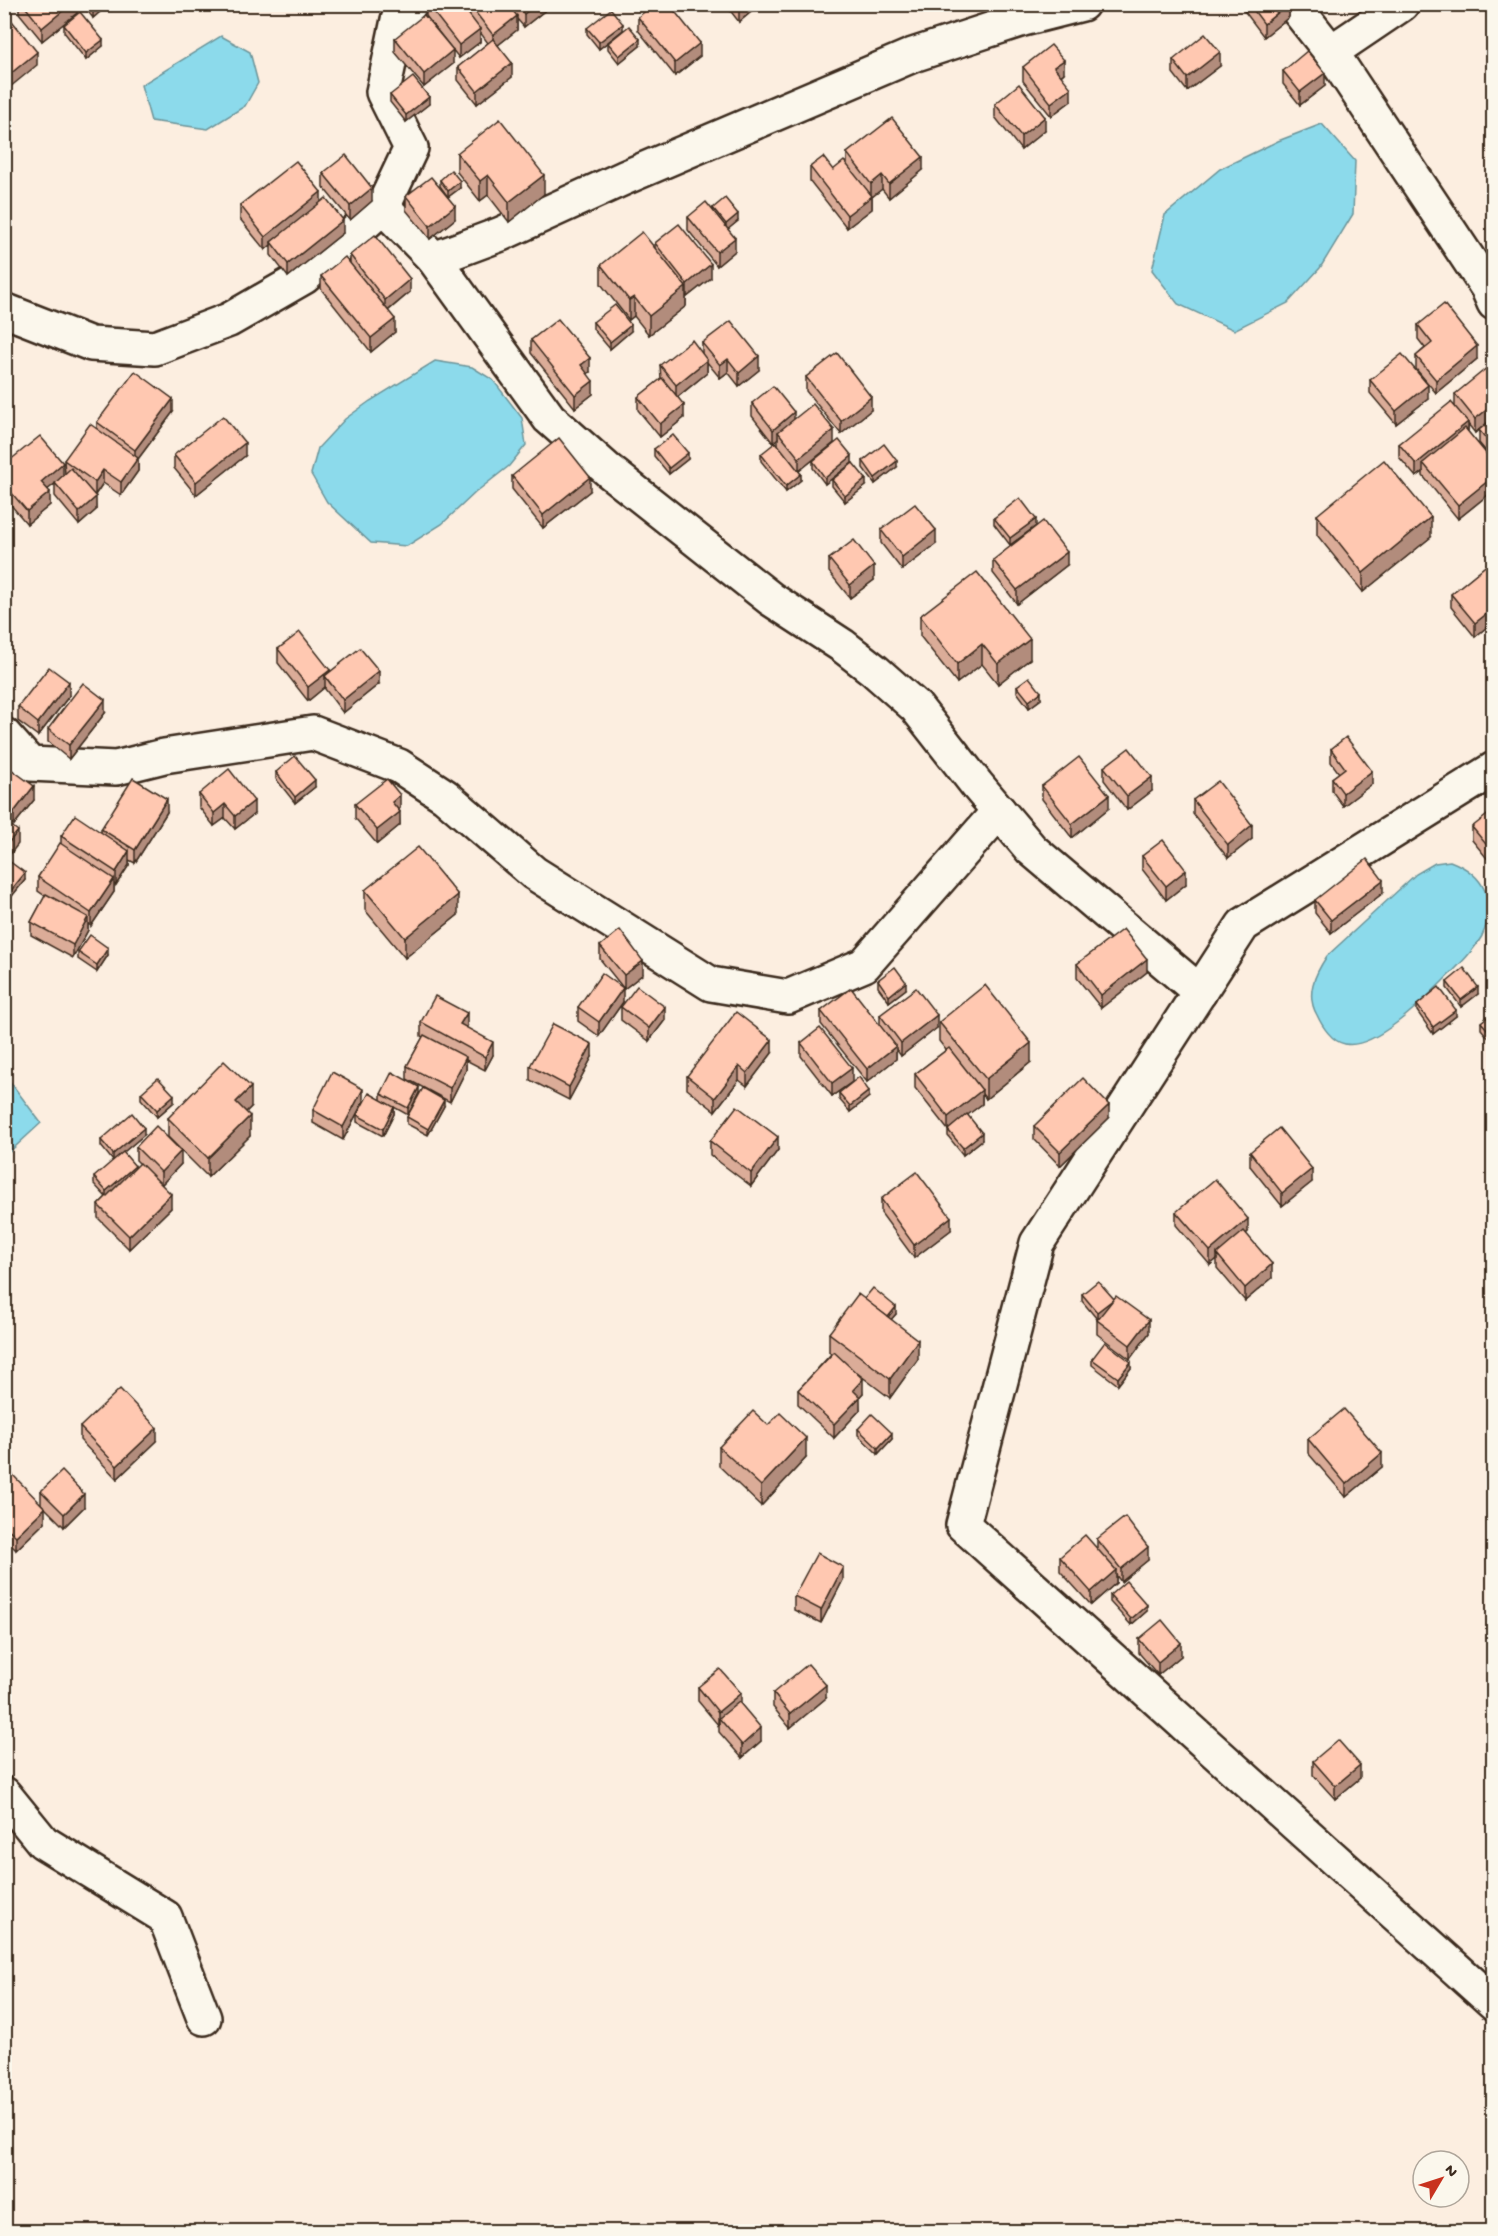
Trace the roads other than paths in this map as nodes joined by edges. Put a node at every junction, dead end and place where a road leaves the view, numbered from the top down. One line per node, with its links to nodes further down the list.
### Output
1 (410, 4): 6 (street)
2 (1082, 4): 7 (street)
3 (1293, 4): 5 (street)
4 (1402, 4): 5 (street)
5 (1331, 52): 8 (street)
6 (383, 207): 7 (street); 9 (street)
7 (434, 259): 12 (street)
8 (1494, 303)
9 (4, 310)
10 (4, 735): 12 (street)
11 (1494, 769): 13 (street)
12 (999, 811): 13 (street)
13 (1200, 992): 15 (street)
14 (4, 1794): 16 (street)
15 (1494, 2003)
16 (204, 2018)

